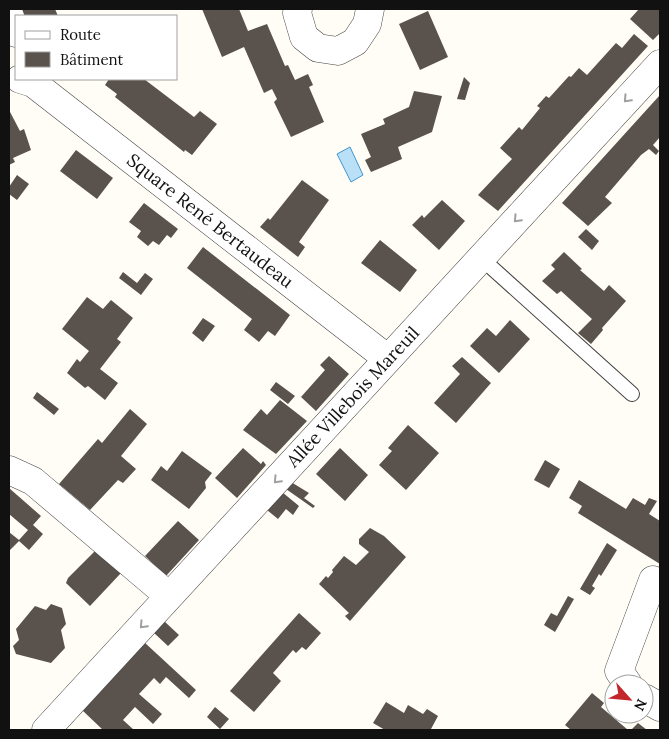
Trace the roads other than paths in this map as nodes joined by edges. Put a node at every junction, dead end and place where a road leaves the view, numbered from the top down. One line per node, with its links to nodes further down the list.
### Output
1 (298, 9): 2 (street)
2 (370, 9)
3 (9, 14): 4 (street)
4 (15, 30)
5 (660, 64): 7 (street, Allée Villebois Mareuil, one-way to 7)
6 (25, 80): 8 (street, Square René Bertaudeau)
7 (481, 258): 8 (street, Allée Villebois Mareuil); 9 (lane)
8 (388, 359): 12 (street, Allée Villebois Mareuil, one-way to 12)
9 (632, 394)
10 (9, 470): 12 (street)
11 (653, 580): 13 (street)
12 (169, 596): 14 (street, Allée Villebois Mareuil, one-way to 14)
13 (621, 674)
14 (46, 730)

